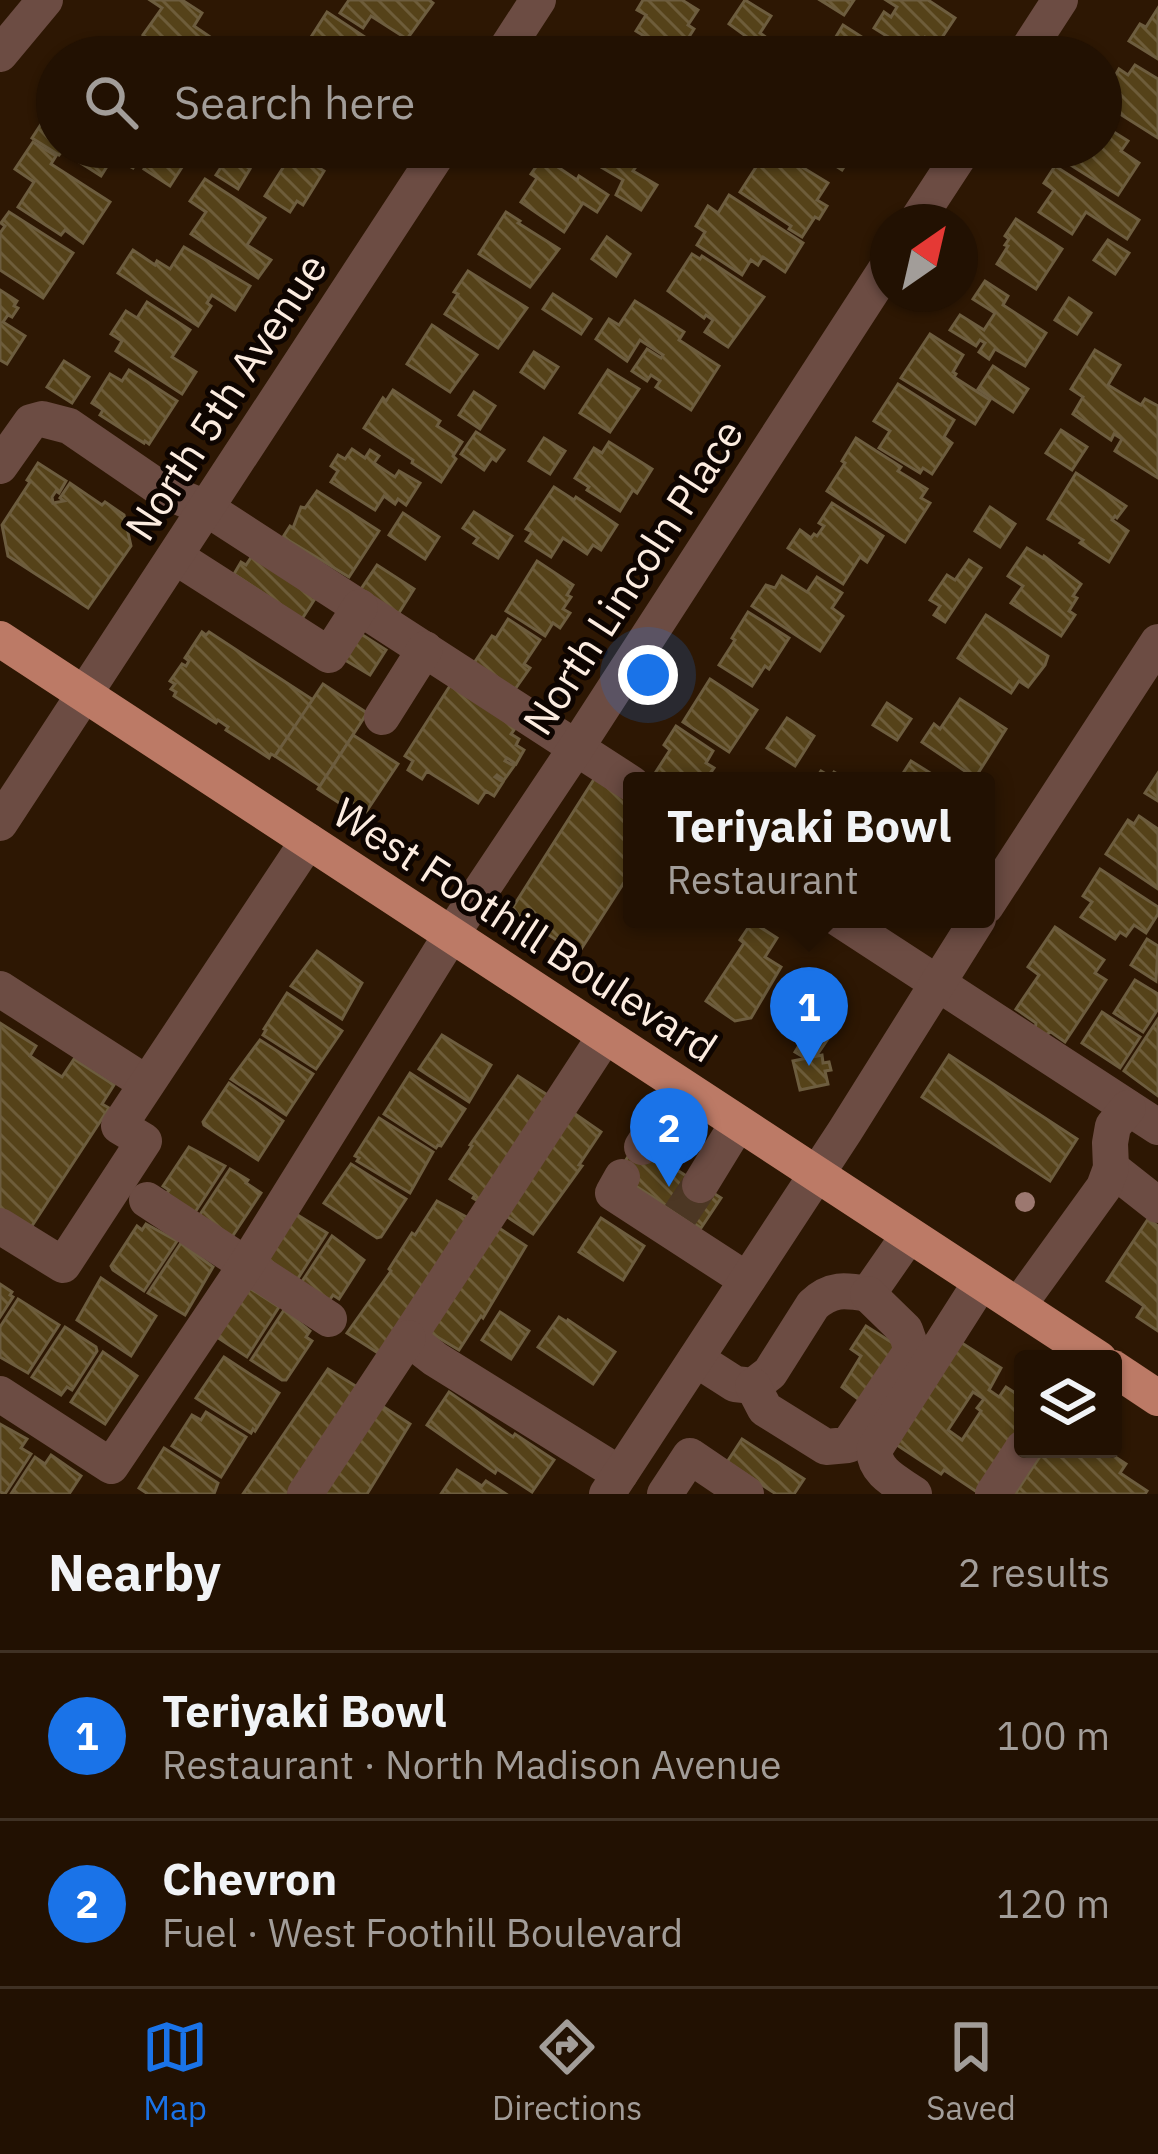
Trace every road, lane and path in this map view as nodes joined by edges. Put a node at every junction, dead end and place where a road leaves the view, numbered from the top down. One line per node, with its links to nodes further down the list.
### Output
1 (45, 0): 6 (street)
2 (538, 0): 4 (street)
3 (1060, 0): 5 (street)
4 (515, 36)
5 (1037, 36)
6 (0, 54)
7 (428, 168): 12 (street, North 5th Avenue)
8 (951, 168): 9 (street)
9 (928, 204)
10 (870, 294): 20 (street, North Lincoln Place)
11 (0, 466): 12 (street)
12 (206, 508): 13 (street, North 5th Avenue); 14 (street)
13 (176, 557): 14 (street); 18 (street, North 5th Avenue)
14 (360, 607): 17 (street)
15 (0, 639): 18 (main road, West Foothill Boulevard)
16 (1158, 642): 24 (street)
17 (425, 649): 19 (street); 20 (street)
18 (83, 694): 22 (street, North 5th Avenue); 23 (main road, West Foothill Boulevard)
19 (382, 717)
20 (576, 748): 21 (street); 27 (street, North Lincoln Place)
21 (623, 778)
22 (1, 819)
23 (308, 842): 27 (main road, West Foothill Boulevard); 31 (street)
24 (995, 892)
25 (853, 928): 28 (street)
26 (972, 928): 28 (street)
27 (451, 935): 30 (main road, West Foothill Boulevard); 42 (street, North Lincoln Place)
28 (937, 983): 33 (street); 36 (street)
29 (0, 989): 31 (street)
30 (605, 1036): 32 (main road, West Foothill Boulevard); 48 (street)
31 (146, 1083): 40 (street)
32 (681, 1086): 34 (main road, West Foothill Boulevard); 39 (street)
33 (1143, 1118): 35 (street)
34 (738, 1124): 36 (main road, West Foothill Boulevard); 39 (street)
35 (1111, 1168): 38 (street); 46 (street)
36 (817, 1174): 41 (main road, West Foothill Boulevard); 43 (street)
37 (147, 1200): 42 (street)
38 (1158, 1205)
39 (684, 1210): 43 (street)
40 (0, 1226)
41 (909, 1235): 44 (main road, West Foothill Boulevard); 45 (street)
42 (245, 1264): 47 (street); 53 (street, North Lincoln Place)
43 (747, 1280): 50 (street)
44 (981, 1282): 46 (main road, West Foothill Boulevard); 55 (street)
45 (868, 1294): 52 (street); 55 (street)
46 (1018, 1306): 49 (main road, West Foothill Boulevard)
47 (329, 1319)
48 (408, 1338): 57 (street); 58 (street)
49 (1082, 1350)
50 (696, 1359): 52 (street); 57 (street)
51 (1122, 1376): 54 (main road, West Foothill Boulevard)
52 (752, 1386): 55 (street)
53 (0, 1394)
54 (1158, 1398)
55 (861, 1447): 61 (street)
56 (1017, 1458): 62 (street)
57 (614, 1484)
58 (305, 1494)
59 (665, 1494): 60 (street)
60 (746, 1494)
61 (914, 1494)
62 (994, 1494)

